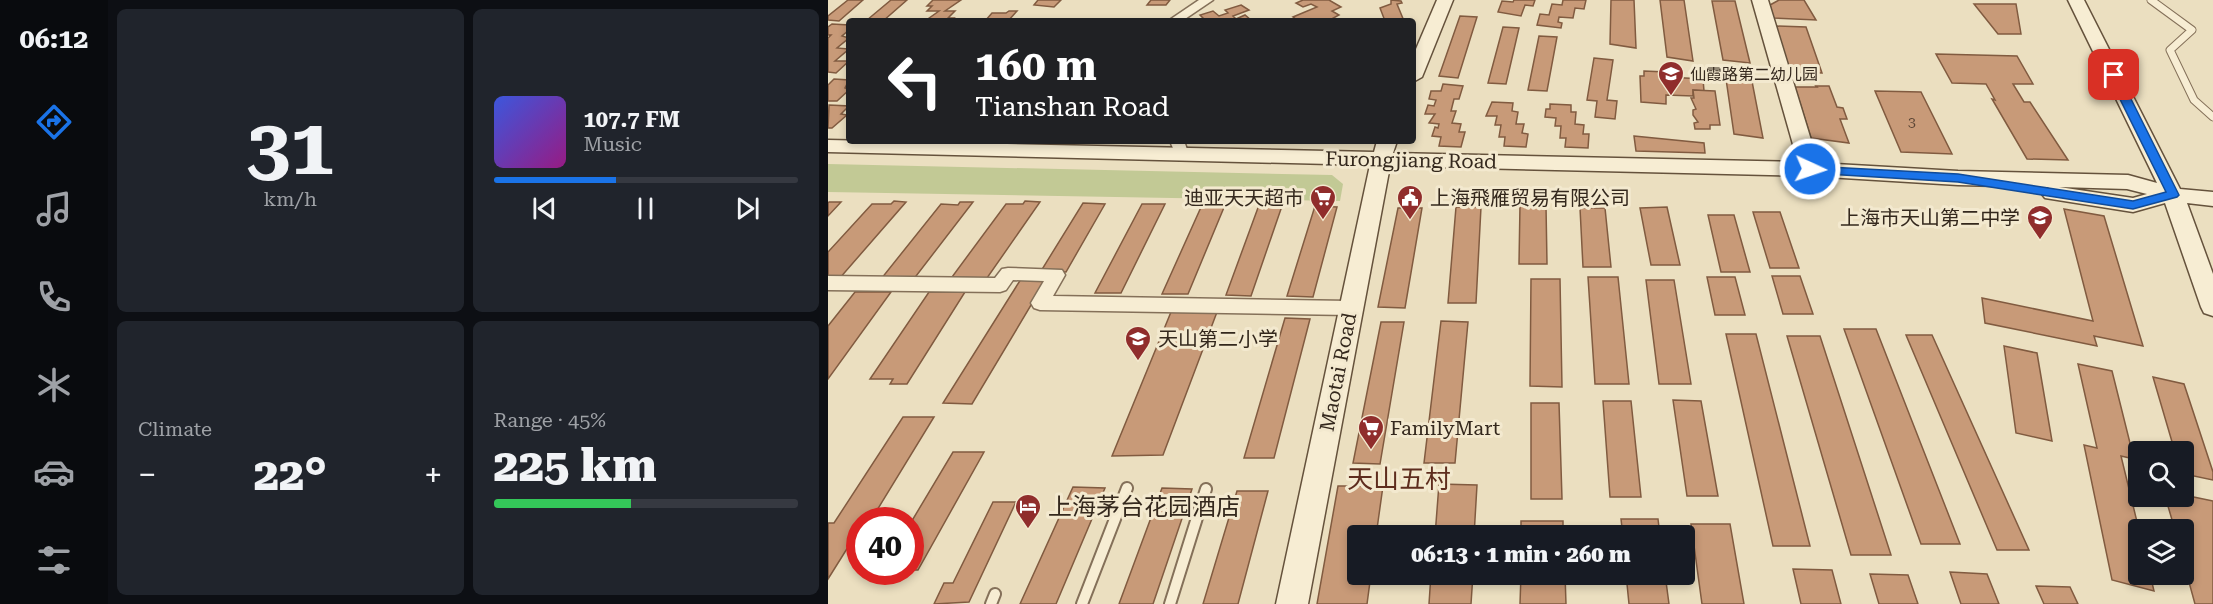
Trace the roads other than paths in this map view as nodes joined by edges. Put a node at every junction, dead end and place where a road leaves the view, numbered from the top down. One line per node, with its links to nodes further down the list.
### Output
1 (1207, 0): 6 (street)
2 (1444, 0): 7 (street)
3 (1760, 0): 12 (street)
4 (2076, 0): 13 (street)
5 (2151, 0): 8 (lane)
6 (1179, 18)
7 (1416, 70)
8 (2213, 117)
9 (828, 146): 10 (street, Furongjiang Road)
10 (1179, 148): 11 (street, Furongjiang Road)
11 (1383, 150): 12 (street, Furongjiang Road); 17 (street, Maotai Road)
12 (1810, 169): 13 (street, Furongjiang Road)
13 (2173, 195): 14 (street, Furongjiang Road); 16 (street)
14 (2213, 199)
15 (828, 283): 17 (street)
16 (2213, 307)
17 (1350, 308): 22 (street, Maotai Road)
18 (1127, 488): 20 (lane)
19 (1206, 489): 21 (lane)
20 (1082, 604)
21 (1170, 604)
22 (1292, 604)

